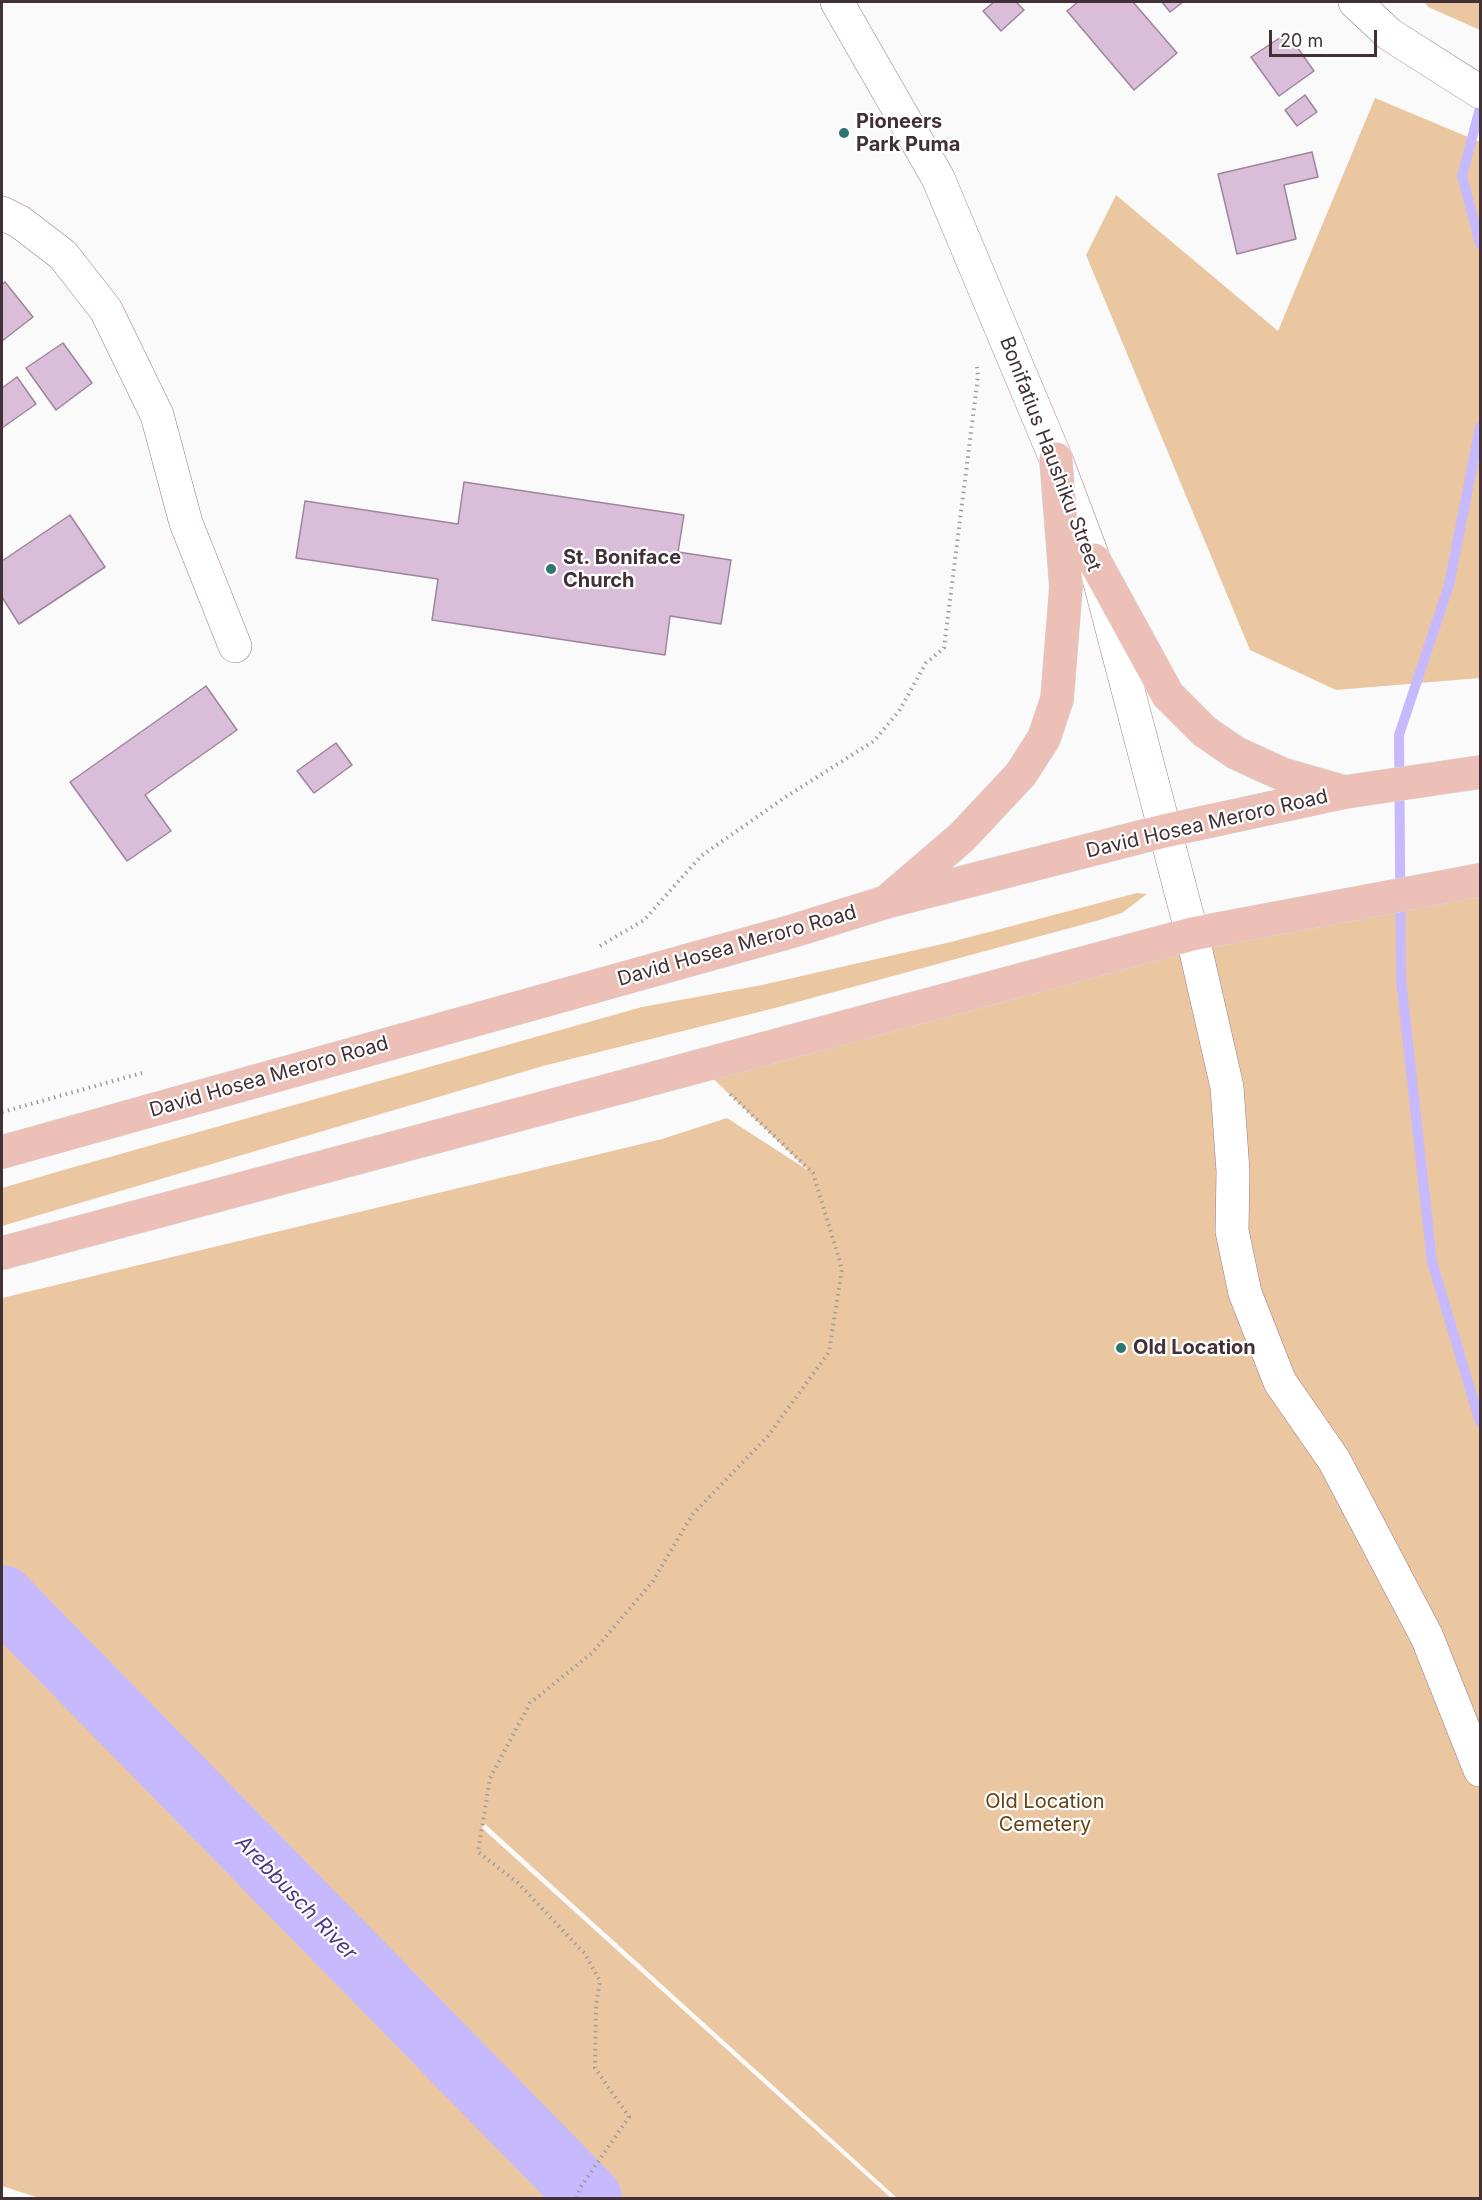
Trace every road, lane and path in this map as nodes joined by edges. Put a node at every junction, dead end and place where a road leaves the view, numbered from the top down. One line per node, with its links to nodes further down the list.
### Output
1 (837, 2): 6 (street, Bonifatius Haushiku Street)
2 (1355, 2): 3 (street)
3 (1480, 92)
4 (2, 213): 8 (street)
5 (977, 365): 15 (path)
6 (1056, 459): 7 (street, Bonifatius Haushiku Street); 13 (main road)
7 (1094, 560): 10 (main road); 11 (street, Bonifatius Haushiku Street)
8 (236, 646)
9 (1480, 772): 10 (main road, David Hosea Meroro Road)
10 (1356, 790): 11 (main road, David Hosea Meroro Road)
11 (1164, 831): 13 (main road, David Hosea Meroro Road); 14 (street, Bonifatius Haushiku Street)
12 (1480, 880): 14 (main road)
13 (886, 902): 17 (main road, David Hosea Meroro Road)
14 (1192, 934): 16 (main road); 19 (street, Bonifatius Haushiku Street)
15 (593, 950)
16 (700, 1066): 18 (main road); 20 (path)
17 (2, 1152)
18 (2, 1252)
19 (1480, 1770)
20 (577, 2199)

